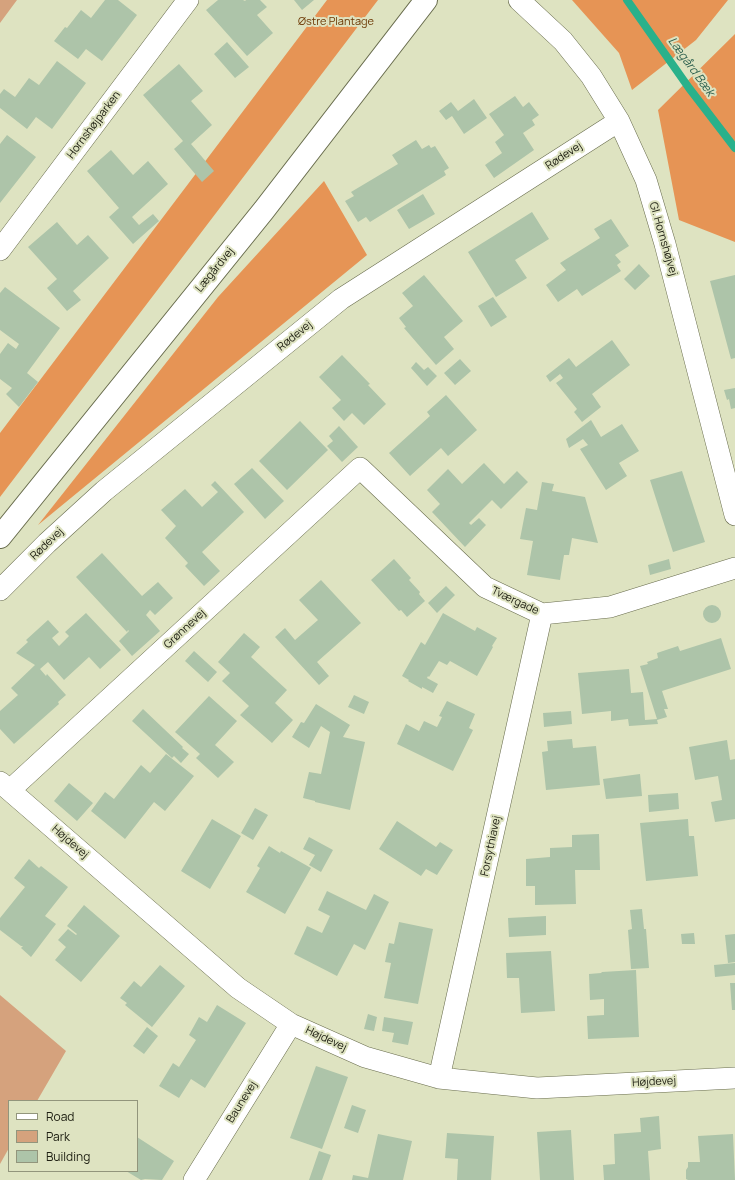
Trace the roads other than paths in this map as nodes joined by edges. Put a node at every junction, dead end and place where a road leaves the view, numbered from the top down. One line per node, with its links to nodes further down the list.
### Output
1 (188, 0): 5 (street, Hornshøjparken)
2 (426, 0): 8 (street, Lægårdvej)
3 (519, 0): 4 (street, Gl. Hornshøjvej)
4 (619, 121): 7 (street, Gl. Hornshøjvej); 10 (street, Rødevej)
5 (0, 250)
6 (360, 468): 11 (street, Tværgade); 12 (street, Grønnevej)
7 (735, 515)
8 (0, 536)
9 (735, 568): 11 (street, Tværgade)
10 (0, 590)
11 (542, 614): 14 (street, Forsythiavej)
12 (5, 786): 13 (street, Højdevej)
13 (292, 1024): 14 (street, Højdevej); 16 (street, Baunevej)
14 (439, 1078): 15 (street, Højdevej)
15 (735, 1078)
16 (194, 1180)

